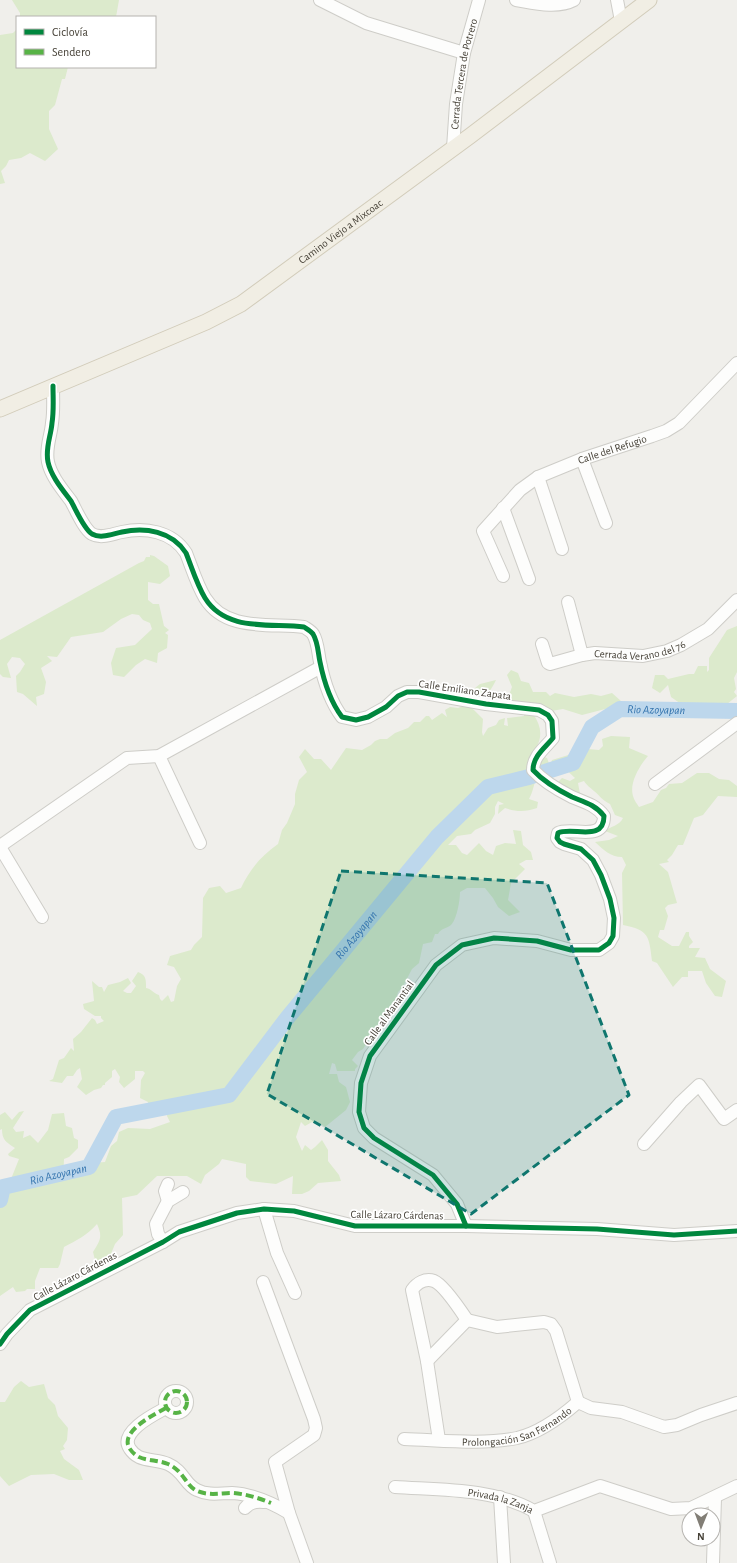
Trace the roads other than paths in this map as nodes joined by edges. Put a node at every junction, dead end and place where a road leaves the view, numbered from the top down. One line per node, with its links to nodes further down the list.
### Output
1 (320, 0): 8 (street)
2 (479, 0): 8 (street, Cerrada Tercera de Potrero)
3 (516, 0): 4 (street)
4 (574, 0)
5 (617, 0): 7 (street)
6 (649, 0): 7 (main road, Camino Viejo a Mixcoac)
7 (621, 21): 9 (main road, Camino Viejo a Mixcoac)
8 (464, 53): 9 (street, Cerrada Tercera de Potrero)
9 (453, 148): 11 (main road, Camino Viejo a Mixcoac)
10 (737, 363): 13 (street, Calle del Refugio)
11 (53, 386): 12 (main road, Camino Viejo a Mixcoac); 24 (street, Calle Emiliano Zapata)
12 (0, 410)
13 (582, 459): 14 (street, Calle del Refugio); 16 (street)
14 (538, 477): 15 (street, Calle del Refugio); 17 (street)
15 (503, 508): 18 (street, Calle del Refugio); 19 (street)
16 (606, 523)
17 (562, 548)
18 (503, 576)
19 (529, 579)
20 (737, 600): 23 (street, Cerrada Verano del 76)
21 (568, 602): 23 (street, Cerrada Verano del 76)
22 (542, 644): 23 (street)
23 (582, 655)
24 (321, 667): 26 (street); 31 (street, Calle Emiliano Zapata)
25 (737, 723): 27 (street)
26 (159, 756): 28 (street); 29 (street)
27 (655, 784)
28 (200, 843)
29 (0, 847): 30 (street)
30 (42, 916)
31 (614, 928): 38 (street, Calle al Manantial)
32 (737, 1110): 33 (street)
33 (644, 1144)
34 (168, 1184): 36 (street)
35 (183, 1192): 36 (street)
36 (168, 1201): 40 (street)
37 (264, 1209): 38 (street, Calle Lázaro Cárdenas); 40 (street, Calle Lázaro Cárdenas); 42 (street)
38 (466, 1226): 39 (street, Calle Lázaro Cárdenas)
39 (737, 1231)
40 (163, 1242): 44 (street, Calle Lázaro Cárdenas)
41 (263, 1282): 58 (street)
42 (295, 1293)
43 (467, 1320): 45 (street); 45 (street); 46 (street)
44 (0, 1344)
45 (427, 1361): 50 (street)
46 (578, 1402): 47 (street, Prolongación San Fernando); 50 (street, Prolongación San Fernando)
47 (737, 1403)
48 (166, 1408): 55 (street)
49 (404, 1439): 50 (street, Prolongación San Fernando)
50 (439, 1440)
51 (737, 1486): 54 (street, Privada la Zanja)
52 (395, 1487): 53 (street, Privada la Zanja)
53 (500, 1497): 57 (street, Privada la Zanja); 60 (street)
54 (715, 1498): 57 (street, Privada la Zanja); 62 (street)
55 (271, 1502): 56 (street); 58 (street)
56 (245, 1508)
57 (534, 1510): 61 (street)
58 (289, 1513): 59 (street)
59 (307, 1563)
60 (504, 1563)
61 (550, 1563)
62 (713, 1563)

